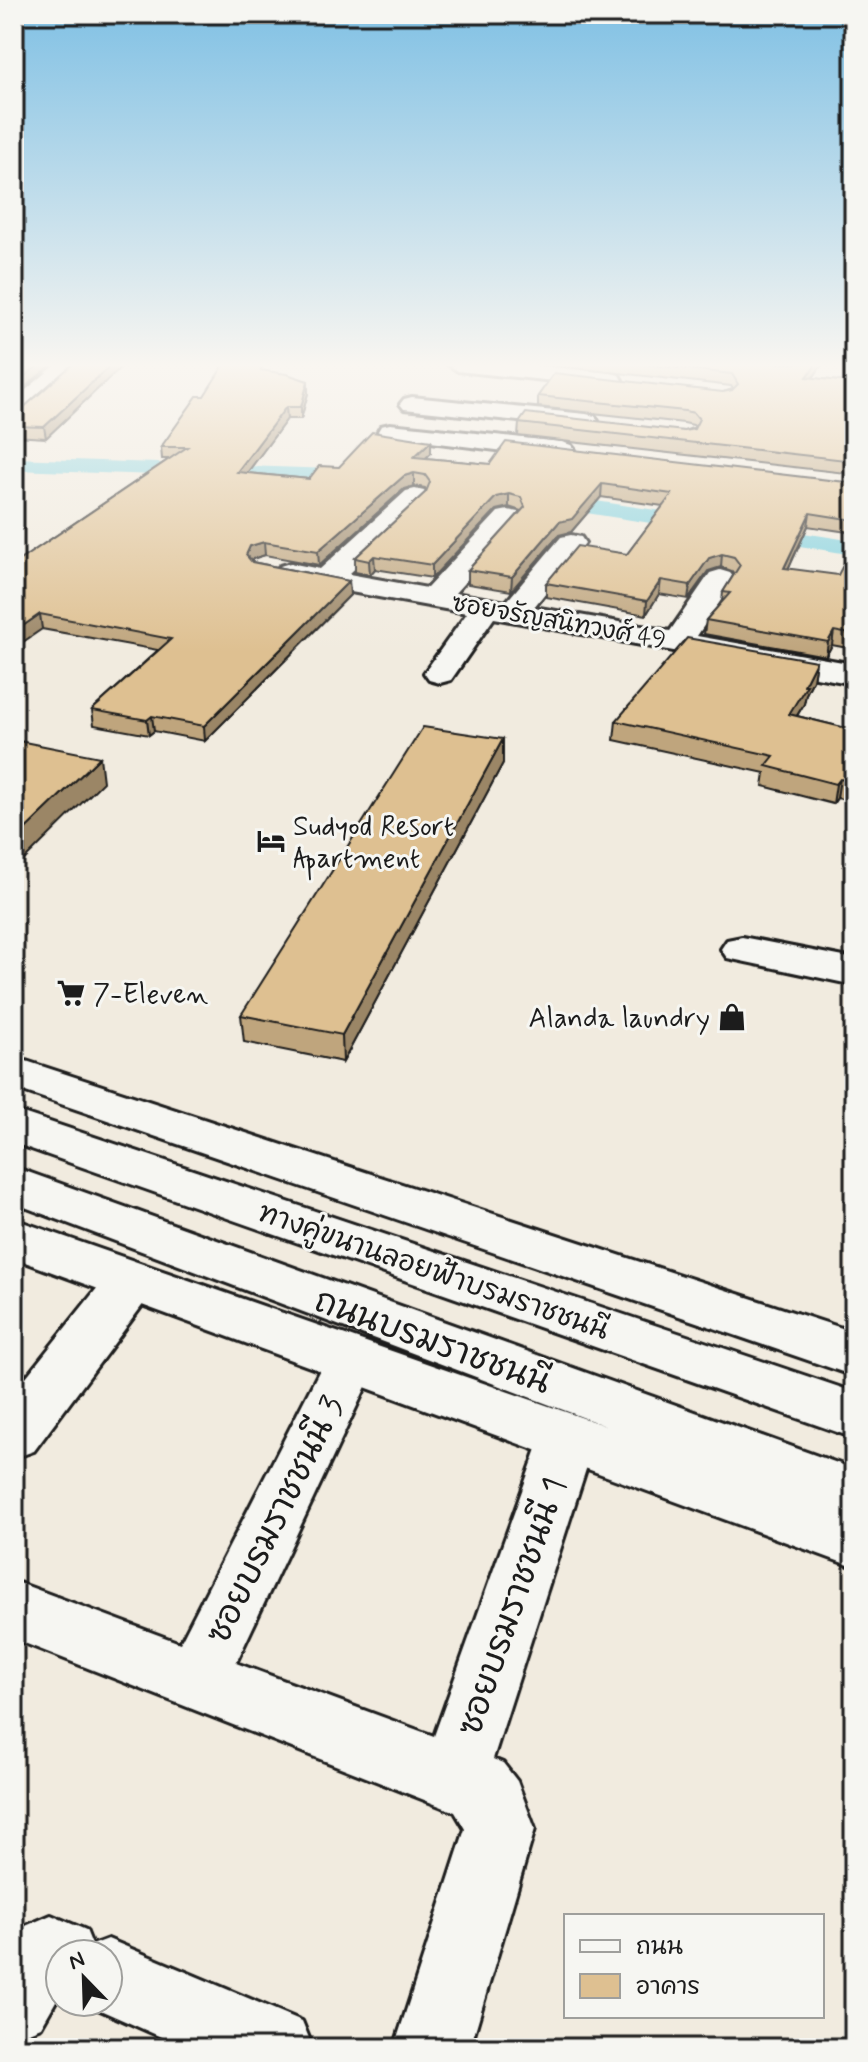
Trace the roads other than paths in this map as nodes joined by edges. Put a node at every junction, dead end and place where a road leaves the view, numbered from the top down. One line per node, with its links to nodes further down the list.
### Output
1 (415, 497): 5 (street)
2 (508, 518): 7 (street)
3 (571, 543): 8 (street)
4 (264, 567): 5 (street, ซอยจรัญสนิทวงศ์ 49)
5 (326, 579): 7 (street, ซอยจรัญสนิทวงศ์ 49)
6 (720, 579): 9 (street)
7 (420, 603): 8 (street, ซอยจรัญสนิทวงศ์ 49)
8 (500, 610): 9 (street, ซอยจรัญสนิทวงศ์ 49); 10 (street)
9 (678, 642): 11 (street, ซอยจรัญสนิทวงศ์ 49)
10 (440, 673)
11 (854, 674)
12 (742, 949): 13 (street)
13 (854, 972)
14 (14, 1072): 21 (street)
15 (14, 1114): 23 (street)
16 (14, 1126): 24 (street, ทางคู่ขนานลอยฟ้าบรมราชชนนี)
17 (14, 1169): 27 (street, ทางคู่ขนานลอยฟ้าบรมราชชนนี)
18 (14, 1184): 28 (street, ถนนบรมราชชนนี)
19 (14, 1238): 20 (street, ถนนบรมราชชนนี)
20 (132, 1281): 22 (street, ถนนบรมราชชนนี); 25 (street)
21 (854, 1354)
22 (351, 1361): 26 (street, ถนนบรมราชชนนี); 30 (street, ซอยบรมราชชนนี 3)
23 (854, 1397)
24 (854, 1415)
25 (14, 1434)
26 (567, 1438): 28 (street, ถนนบรมราชชนนี); 31 (street, ซอยบรมราชชนนี 1)
27 (854, 1470)
28 (842, 1519)
29 (14, 1610): 30 (street)
30 (196, 1678): 31 (street)
31 (454, 1775): 36 (street)
32 (44, 1955): 34 (street)
33 (124, 1983): 35 (street)
34 (14, 2000)
35 (275, 2048)
36 (432, 2048)

